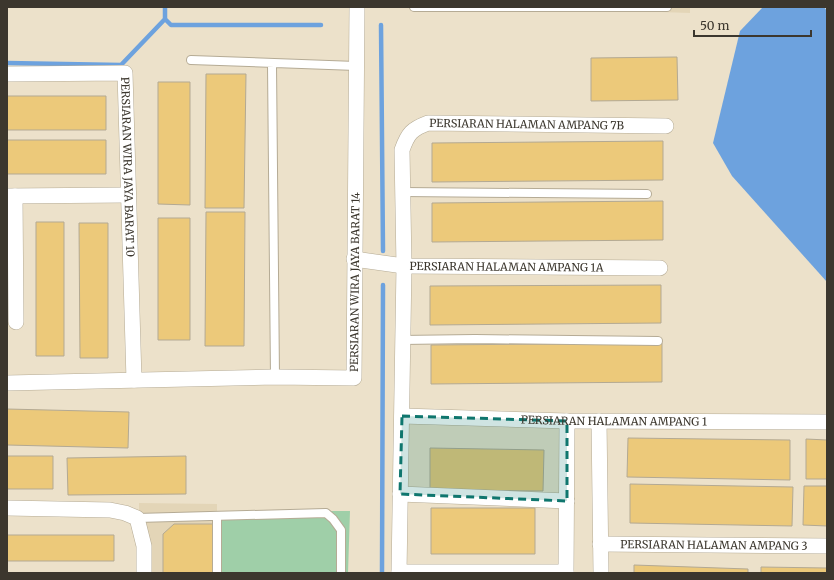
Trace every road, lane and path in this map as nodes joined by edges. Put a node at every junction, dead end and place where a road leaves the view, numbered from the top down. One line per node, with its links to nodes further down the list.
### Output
1 (357, 7): 6 (street, PERSIARAN WIRA JAYA BARAT 14)
2 (414, 7): 3 (lane)
3 (667, 7)
4 (191, 60): 5 (lane)
5 (272, 65): 6 (lane); 19 (lane)
6 (356, 66): 13 (street, PERSIARAN WIRA JAYA BARAT 14)
7 (7, 74): 11 (street, PERSIARAN WIRA JAYA BARAT 10)
8 (666, 126): 9 (street, PERSIARAN HALAMAN AMPANG 7B)
9 (403, 192): 10 (lane); 14 (street)
10 (647, 194)
11 (128, 195): 12 (street); 20 (street, PERSIARAN WIRA JAYA BARAT 10)
12 (11, 196): 16 (street)
13 (354, 259): 14 (street, PERSIARAN HALAMAN AMPANG 1A); 19 (street, PERSIARAN WIRA JAYA BARAT 14)
14 (404, 266): 15 (street, PERSIARAN HALAMAN AMPANG 1A); 17 (street)
15 (660, 268)
16 (16, 322)
17 (401, 340): 18 (lane); 22 (street)
18 (658, 341)
19 (275, 377): 20 (street, PERSIARAN WIRA JAYA BARAT 14)
20 (134, 380): 21 (street, PERSIARAN WIRA JAYA BARAT 14)
21 (7, 383)
22 (402, 416): 23 (street, PERSIARAN HALAMAN AMPANG 1); 26 (street)
23 (567, 421): 24 (street, PERSIARAN HALAMAN AMPANG 1); 27 (street)
24 (600, 421): 25 (street, PERSIARAN HALAMAN AMPANG 1); 31 (street)
25 (827, 422)
26 (400, 494): 27 (street); 33 (street)
27 (567, 501): 37 (street)
28 (7, 508): 30 (street)
29 (217, 516): 30 (lane); 35 (lane); 36 (lane)
30 (137, 518): 34 (street)
31 (600, 544): 32 (street, PERSIARAN HALAMAN AMPANG 3); 38 (street)
32 (827, 546)
33 (399, 572): 37 (street)
34 (144, 573)
35 (217, 573)
36 (341, 573)
37 (566, 573)
38 (600, 573)

